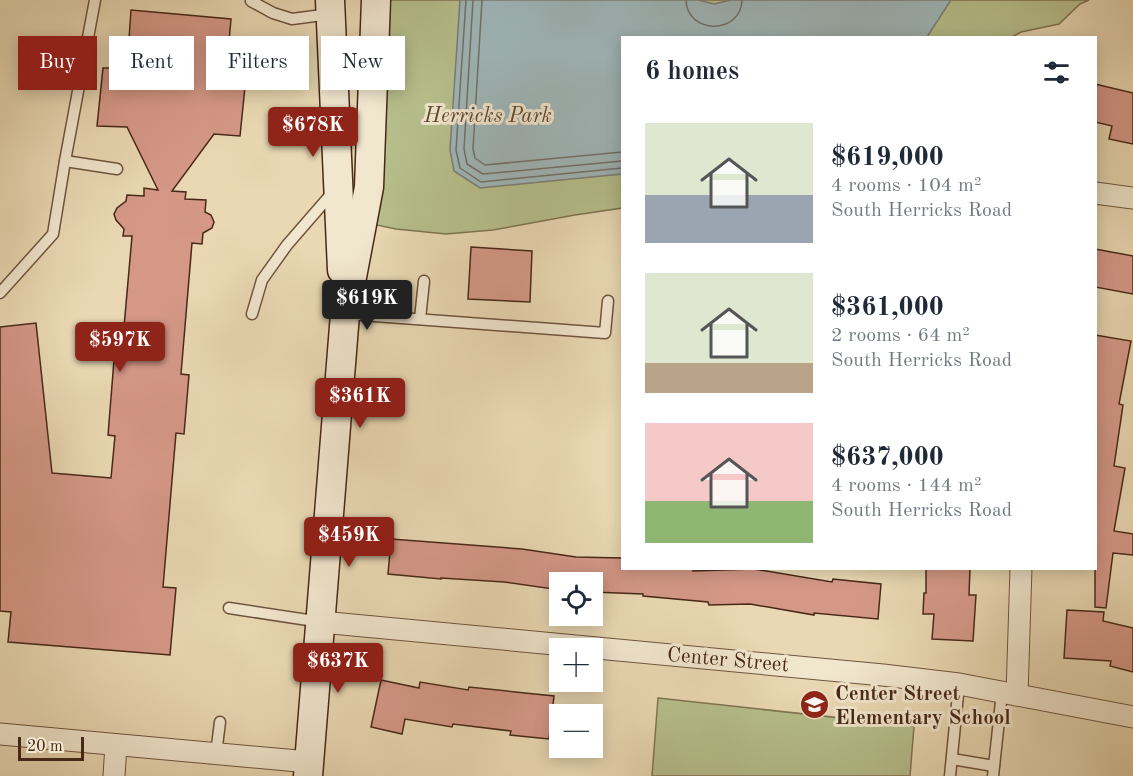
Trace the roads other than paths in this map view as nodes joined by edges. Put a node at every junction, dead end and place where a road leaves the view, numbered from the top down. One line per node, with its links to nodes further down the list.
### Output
1 (95, 0): 5 (lane)
2 (376, 0): 14 (main road)
3 (251, 2): 4 (lane)
4 (330, 7): 7 (main road)
5 (64, 161): 6 (lane); 11 (lane)
6 (117, 170)
7 (338, 187): 13 (lane); 14 (main road)
8 (1097, 193): 9 (street)
9 (1133, 198)
10 (424, 281): 15 (lane)
11 (0, 293)
12 (608, 301): 15 (lane)
13 (252, 314)
14 (345, 314): 15 (lane); 18 (main road)
15 (420, 319)
16 (1021, 570): 20 (street)
17 (229, 608): 18 (lane)
18 (321, 622): 19 (street, Center Street); 27 (main road)
19 (959, 684): 20 (street, Center Street); 26 (lane)
20 (1010, 693): 21 (street, Center Street); 28 (lane)
21 (1133, 717)
22 (220, 722): 25 (lane)
23 (0, 734): 24 (street)
24 (116, 745): 25 (street); 29 (street)
25 (216, 754): 27 (street)
26 (952, 759): 28 (lane); 30 (lane)
27 (309, 769)
28 (994, 771)
29 (114, 776)
30 (950, 776)

